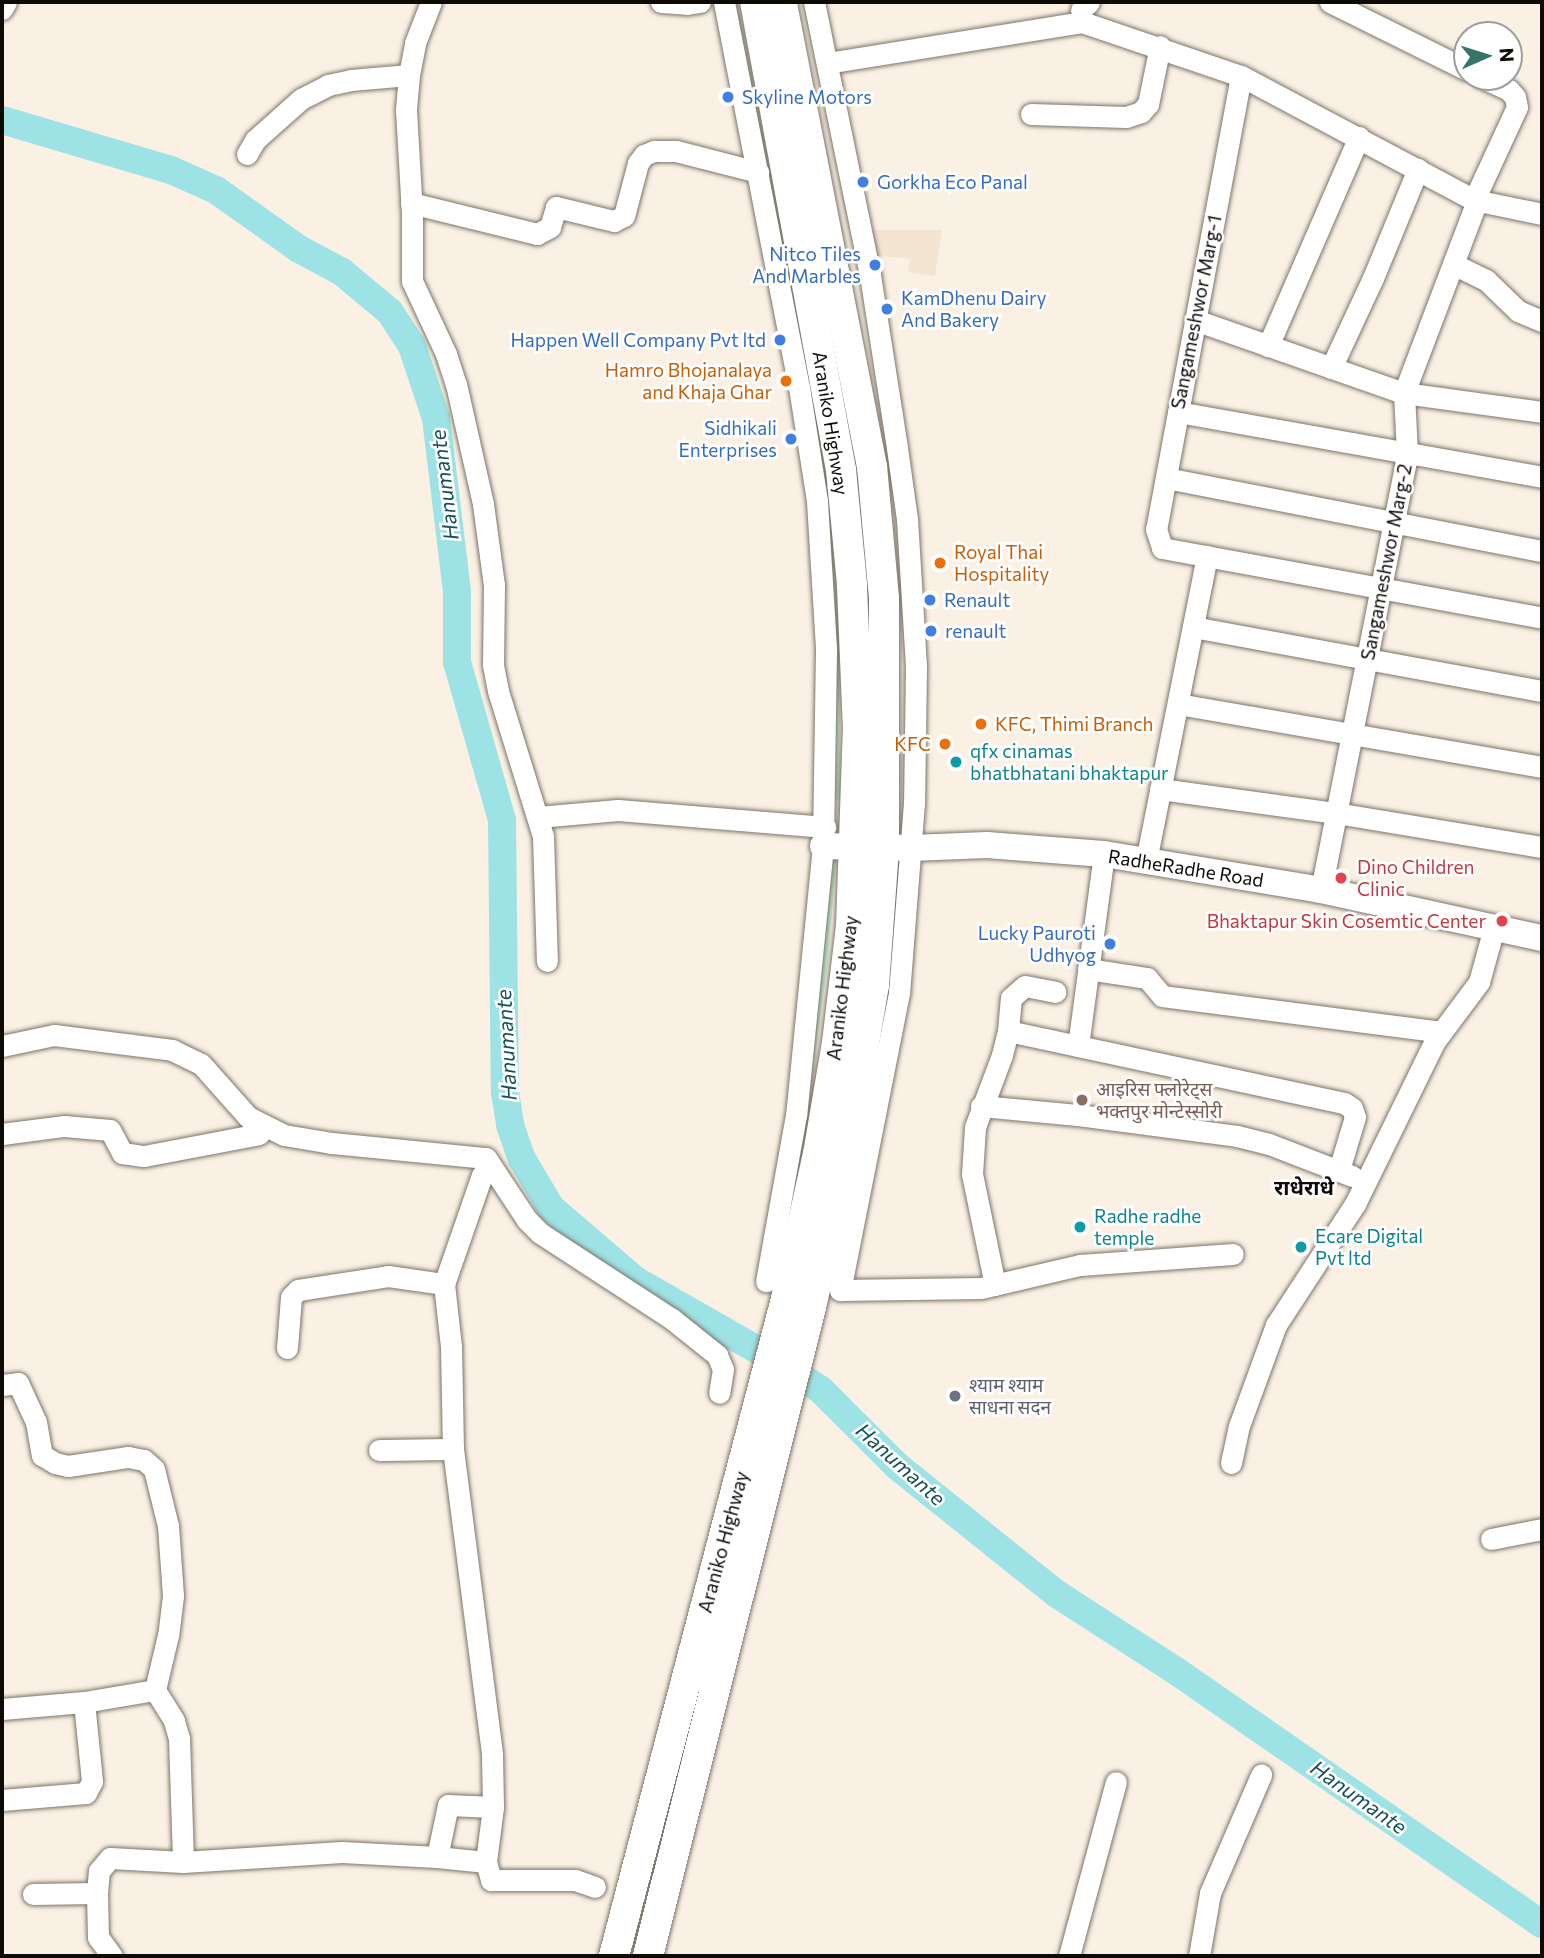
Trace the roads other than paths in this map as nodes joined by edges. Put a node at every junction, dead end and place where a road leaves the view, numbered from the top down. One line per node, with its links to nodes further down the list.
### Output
1 (6, 2): 10 (street)
2 (431, 2): 15 (street)
3 (661, 2): 4 (street)
4 (701, 2)
5 (724, 2): 22 (street)
6 (755, 2): 53 (highway, Araniko Highway)
7 (782, 2): 53 (highway, Araniko Highway)
8 (814, 2): 13 (street)
9 (1329, 2): 14 (street)
10 (2, 9)
11 (1083, 9): 12 (street); 13 (street)
12 (1160, 46): 16 (street); 18 (street)
13 (827, 63): 53 (street)
14 (1453, 63)
15 (409, 75): 20 (street); 24 (street)
16 (1241, 76): 19 (street); 27 (street, Sangameshwor Marg-1)
17 (1510, 91): 23 (street, Sangameshwor Marg-2)
18 (1031, 114)
19 (1359, 137): 21 (street); 29 (street)
20 (247, 154)
21 (1418, 169): 23 (street); 30 (street)
22 (758, 172): 24 (street); 51 (street)
23 (1475, 200): 25 (street); 26 (street, Sangameshwor Marg-2)
24 (411, 203): 50 (street)
25 (1542, 214)
26 (1453, 264): 28 (street); 31 (street, Sangameshwor Marg-2)
27 (1195, 320): 29 (street); 32 (street, Sangameshwor Marg-1)
28 (1542, 321)
29 (1268, 346): 30 (street)
30 (1331, 368): 31 (street)
31 (1404, 393): 33 (street); 34 (street, Sangameshwor Marg-2)
32 (1178, 412): 34 (street); 36 (street, Sangameshwor Marg-1)
33 (1542, 412)
34 (1407, 454): 35 (street); 37 (street, Sangameshwor Marg-2)
35 (1542, 477)
36 (1166, 478): 37 (street); 39 (street, Sangameshwor Marg-1)
37 (1393, 523): 38 (street); 40 (street, Sangameshwor Marg-2)
38 (1542, 551)
39 (1207, 556): 40 (street); 42 (street)
40 (1381, 588): 41 (street); 43 (street, Sangameshwor Marg-2)
41 (1542, 618)
42 (1193, 627): 43 (street); 45 (street)
43 (1367, 657): 44 (street); 46 (street, Sangameshwor Marg-2)
44 (1542, 691)
45 (1178, 704): 46 (street); 48 (street)
46 (1352, 733): 47 (street); 49 (street, Sangameshwor Marg-2)
47 (1542, 767)
48 (1160, 789): 49 (street); 55 (street)
49 (1336, 813): 52 (street); 56 (street, Sangameshwor Marg-2)
50 (538, 817): 51 (street); 59 (street)
51 (824, 836): 53 (main road, RadheRadhe Road); 75 (street)
52 (1542, 847)
53 (883, 848): 54 (main road, RadheRadhe Road); 74 (street); 75 (highway, Araniko Highway)
54 (1104, 854): 55 (main road, RadheRadhe Road); 60 (street)
55 (1146, 861): 56 (main road, RadheRadhe Road)
56 (1321, 890): 57 (main road, RadheRadhe Road)
57 (1494, 928): 58 (main road, RadheRadhe Road); 63 (street)
58 (1542, 938)
59 (547, 961)
60 (1088, 969): 63 (street); 65 (street)
61 (1055, 992): 62 (street)
62 (1009, 1031): 65 (street); 66 (street)
63 (1435, 1041): 71 (street)
64 (2, 1046): 69 (street)
65 (1077, 1046): 70 (street)
66 (981, 1106): 70 (street); 74 (street)
67 (259, 1133): 68 (street)
68 (2, 1134)
69 (491, 1167): 73 (street); 78 (street)
70 (1339, 1170): 71 (street)
71 (1367, 1183): 82 (street)
72 (1233, 1254): 74 (street)
73 (444, 1284): 76 (street); 80 (street)
74 (995, 1285)
75 (788, 1295): 79 (highway, Araniko Highway)
76 (287, 1348)
77 (2, 1385): 85 (street)
78 (719, 1393)
79 (767, 1426): 99 (highway, Araniko Highway); 100 (highway, Araniko Highway)
80 (453, 1449): 81 (street); 91 (street)
81 (379, 1450)
82 (1231, 1463)
83 (1542, 1529): 84 (street)
84 (1491, 1539)
85 (155, 1690): 86 (street); 93 (street)
86 (84, 1702): 87 (street); 90 (street)
87 (2, 1709)
88 (1261, 1775): 102 (street)
89 (1116, 1782): 101 (street)
90 (2, 1800)
91 (493, 1807): 92 (street); 94 (street)
92 (437, 1857): 93 (street); 94 (street)
93 (183, 1862): 96 (street)
94 (486, 1863): 95 (street)
95 (595, 1887)
96 (97, 1893): 97 (street); 98 (street)
97 (33, 1894)
98 (111, 1956)
99 (614, 1956)
100 (648, 1956)
101 (1069, 1956)
102 (1199, 1956)

